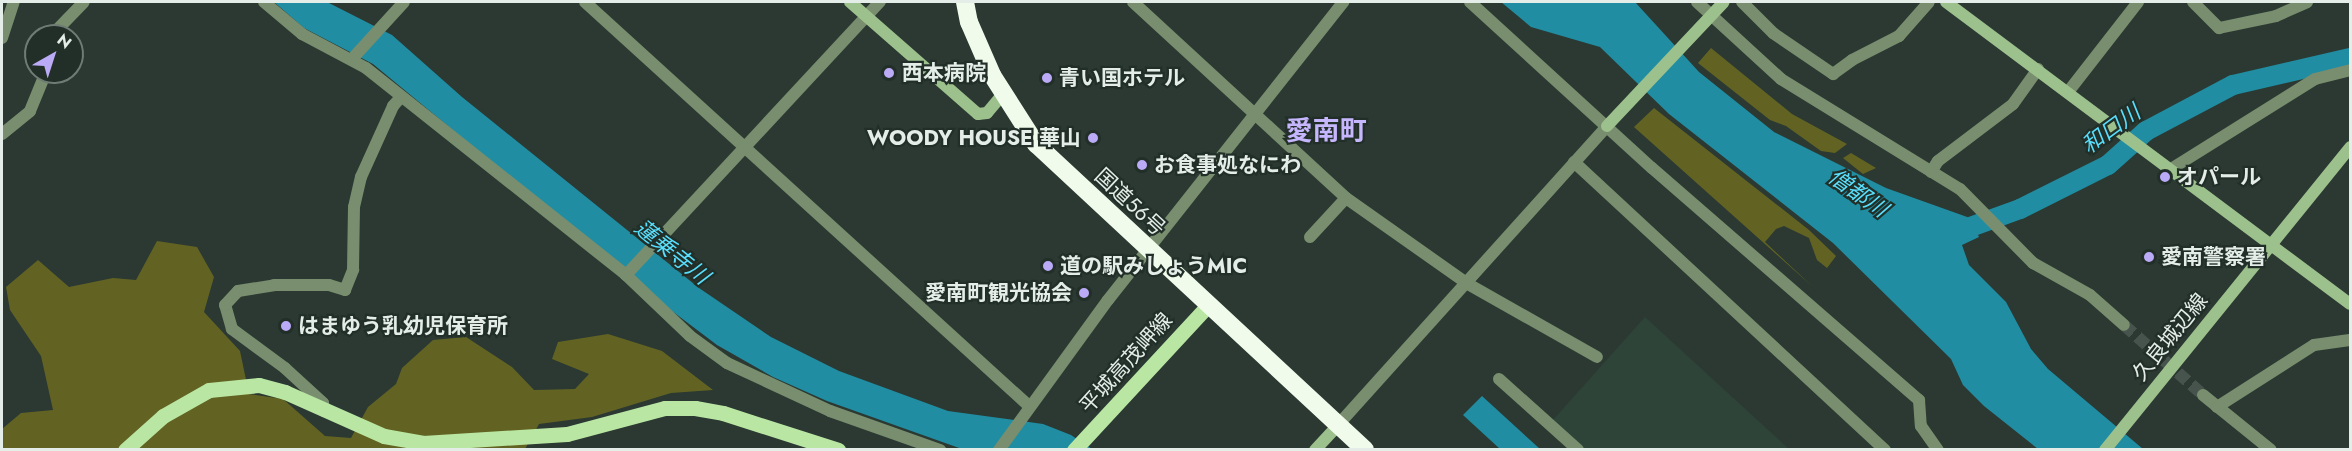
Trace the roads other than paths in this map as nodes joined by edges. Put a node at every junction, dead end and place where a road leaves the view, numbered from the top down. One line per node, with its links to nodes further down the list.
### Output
1 (14, 2): 23 (street)
2 (84, 2): 22 (street)
3 (264, 2): 24 (street)
4 (404, 2): 24 (street)
5 (585, 2): 35 (street)
6 (850, 2): 20 (street)
7 (880, 2): 20 (street)
8 (965, 2): 29 (highway, 国道56号)
9 (1133, 2): 31 (street)
10 (1343, 2): 31 (street)
11 (1470, 2): 32 (street)
12 (1697, 2): 21 (street)
13 (1724, 2): 21 (street)
14 (1742, 2): 15 (street)
15 (1929, 2)
16 (1946, 2): 25 (street)
17 (2138, 2): 28 (street)
18 (2193, 2): 19 (street)
19 (2307, 2)
20 (866, 17): 29 (street); 35 (street)
21 (1709, 17): 32 (street); 38 (street)
22 (63, 24)
23 (2, 38)
24 (355, 56): 30 (street)
25 (2038, 69): 28 (street); 38 (street)
26 (2350, 70): 37 (street)
27 (41, 84): 33 (street)
28 (2068, 92): 37 (street)
29 (1002, 95): 42 (highway, 国道56号)
30 (401, 97): 43 (street); 54 (street)
31 (1255, 114): 39 (street); 42 (street)
32 (1609, 124): 36 (street); 65 (street)
33 (2, 134)
34 (2350, 147): 41 (street, 久良城辺線)
35 (746, 148): 43 (street); 53 (street)
36 (1574, 162): 44 (street); 64 (street)
37 (2171, 170): 41 (street)
38 (1931, 172): 47 (street)
39 (1346, 198): 40 (street); 44 (street)
40 (1310, 237)
41 (2270, 243): 46 (street); 66 (street, 久良城辺線)
42 (1147, 248): 45 (highway, 国道56号); 53 (street)
43 (628, 272): 58 (street)
44 (1468, 284): 49 (street); 55 (street)
45 (1209, 304): 55 (highway, 国道56号); 60 (main road, 平城高茂岬線)
46 (2350, 304)
47 (2124, 325)
48 (2350, 340): 52 (street)
49 (1597, 357)
50 (1499, 379): 63 (street)
51 (2203, 395): 52 (street)
52 (2217, 407): 67 (street)
53 (1027, 409): 59 (street)
54 (324, 411): 56 (main road); 57 (main road)
55 (1338, 425): 61 (street); 62 (highway, 国道56号)
56 (125, 450)
57 (838, 450)
58 (940, 450)
59 (999, 450)
60 (1074, 450)
61 (1315, 450)
62 (1365, 450)
63 (1578, 450)
64 (1885, 450)
65 (1938, 450)
66 (2105, 450)
67 (2271, 450)

